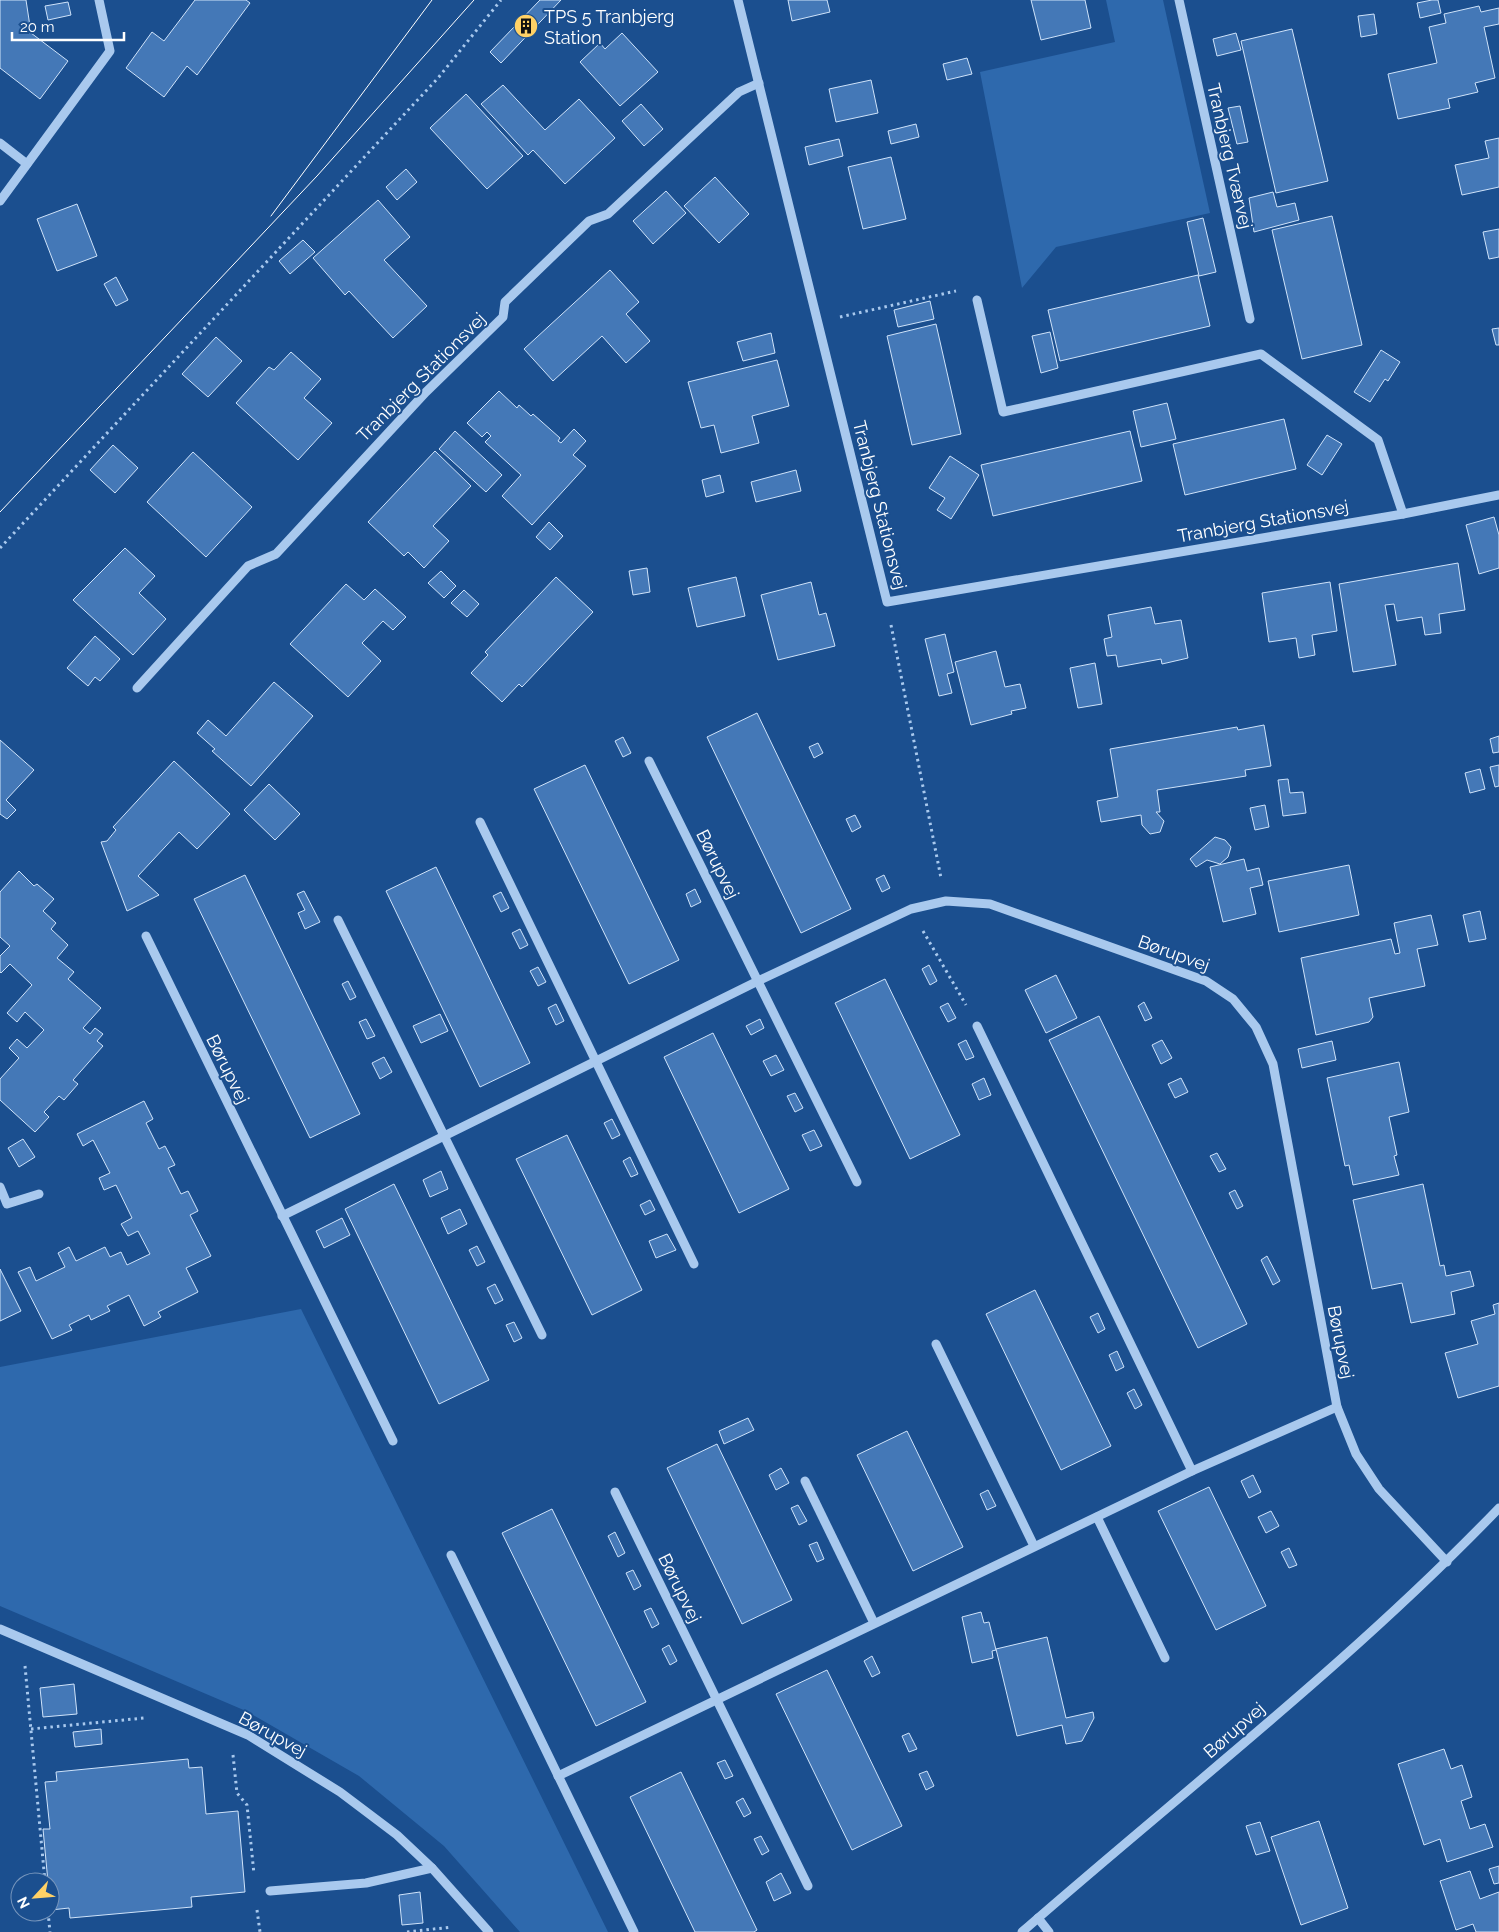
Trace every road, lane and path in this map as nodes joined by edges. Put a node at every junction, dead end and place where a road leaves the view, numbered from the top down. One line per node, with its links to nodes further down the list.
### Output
1 (99, 0): 7 (street)
2 (501, 0): 14 (path)
3 (738, 0): 5 (street, Tranbjerg Stationsvej)
4 (1179, 0): 10 (street, Tranbjerg Tværvej)
5 (759, 83): 11 (street, Tranbjerg Stationsvej); 16 (street, Tranbjerg Stationsvej)
6 (0, 143): 7 (street)
7 (27, 164): 8 (street)
8 (0, 201)
9 (977, 300): 11 (path); 13 (street)
10 (1250, 320)
11 (818, 323): 15 (street, Tranbjerg Stationsvej)
12 (1499, 495): 13 (street, Tranbjerg Stationsvej)
13 (1403, 514): 15 (street, Tranbjerg Stationsvej)
14 (0, 548)
15 (887, 602): 19 (path)
16 (137, 688)
17 (649, 761): 23 (street, Børupvej)
18 (480, 822): 25 (street)
19 (946, 901): 20 (street, Børupvej); 34 (street, Børupvej)
20 (911, 909): 23 (street, Børupvej); 24 (path)
21 (338, 920): 26 (street)
22 (146, 936): 30 (street, Børupvej)
23 (758, 981): 25 (street, Børupvej); 27 (street, Børupvej)
24 (977, 1026): 36 (street)
25 (596, 1060): 26 (street, Børupvej); 31 (street)
26 (444, 1136): 30 (street, Børupvej); 32 (street)
27 (857, 1182)
28 (0, 1187): 29 (street)
29 (39, 1194)
30 (282, 1216): 35 (street, Børupvej)
31 (694, 1264)
32 (542, 1335)
33 (936, 1344): 41 (street)
34 (1337, 1407): 36 (street); 43 (street, Børupvej)
35 (393, 1441)
36 (1192, 1471): 40 (street)
37 (805, 1481): 44 (street)
38 (615, 1492): 48 (street, Børupvej)
39 (1499, 1508): 43 (street, Børupvej)
40 (1096, 1517): 41 (street); 47 (street)
41 (1034, 1546): 44 (street)
42 (451, 1555): 52 (street)
43 (1446, 1562): 59 (street, Børupvej)
44 (874, 1623): 48 (street)
45 (0, 1629): 46 (street, Børupvej)
46 (22, 1638): 49 (street, Børupvej); 51 (path)
47 (1165, 1658)
48 (716, 1699): 52 (street); 56 (street, Børupvej)
49 (167, 1700): 50 (street, Børupvej); 51 (path)
50 (231, 1728): 53 (street, Børupvej); 55 (path)
51 (31, 1729): 54 (path)
52 (558, 1776): 64 (street)
53 (432, 1868): 57 (street); 60 (street, Børupvej)
54 (44, 1872)
55 (254, 1877)
56 (808, 1886)
57 (270, 1890)
58 (257, 1904): 61 (path)
59 (1038, 1918): 65 (street, Børupvej); 66 (street)
60 (479, 1919): 62 (path); 63 (street, Børupvej)
61 (260, 1932)
62 (407, 1932)
63 (489, 1932)
64 (634, 1932)
65 (1022, 1932)
66 (1049, 1932)

